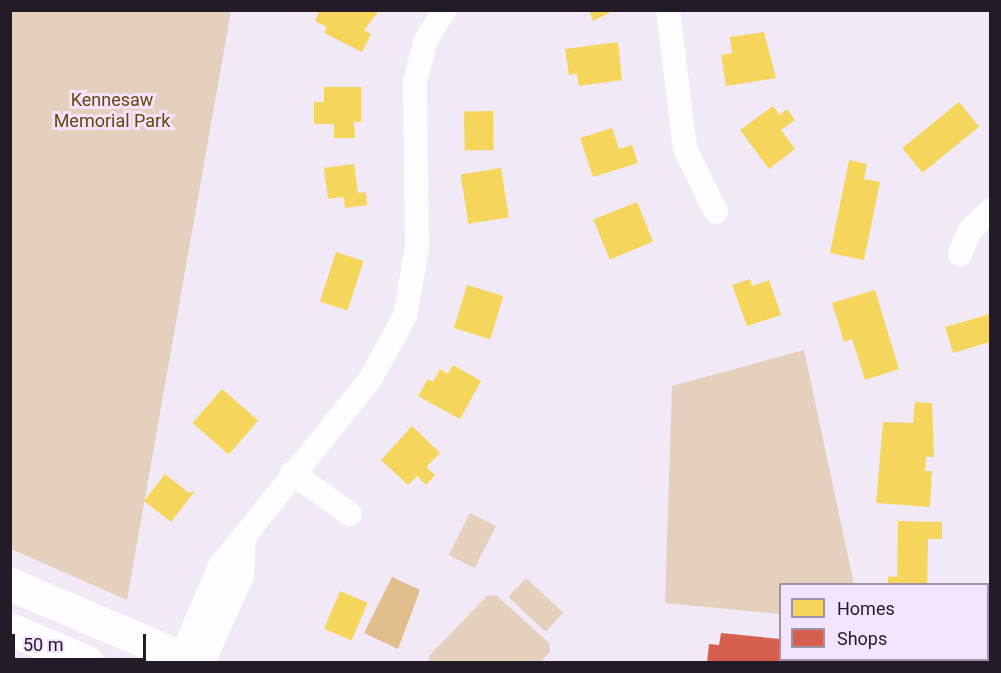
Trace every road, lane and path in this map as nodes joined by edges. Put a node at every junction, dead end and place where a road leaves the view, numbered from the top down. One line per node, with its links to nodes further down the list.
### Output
1 (445, 10): 6 (street)
2 (668, 10): 4 (street)
3 (990, 211): 5 (street)
4 (716, 212)
5 (960, 254)
6 (292, 473): 7 (street); 11 (street)
7 (350, 514)
8 (10, 584): 11 (highway)
9 (10, 629): 10 (highway)
10 (83, 661)
11 (189, 661)

